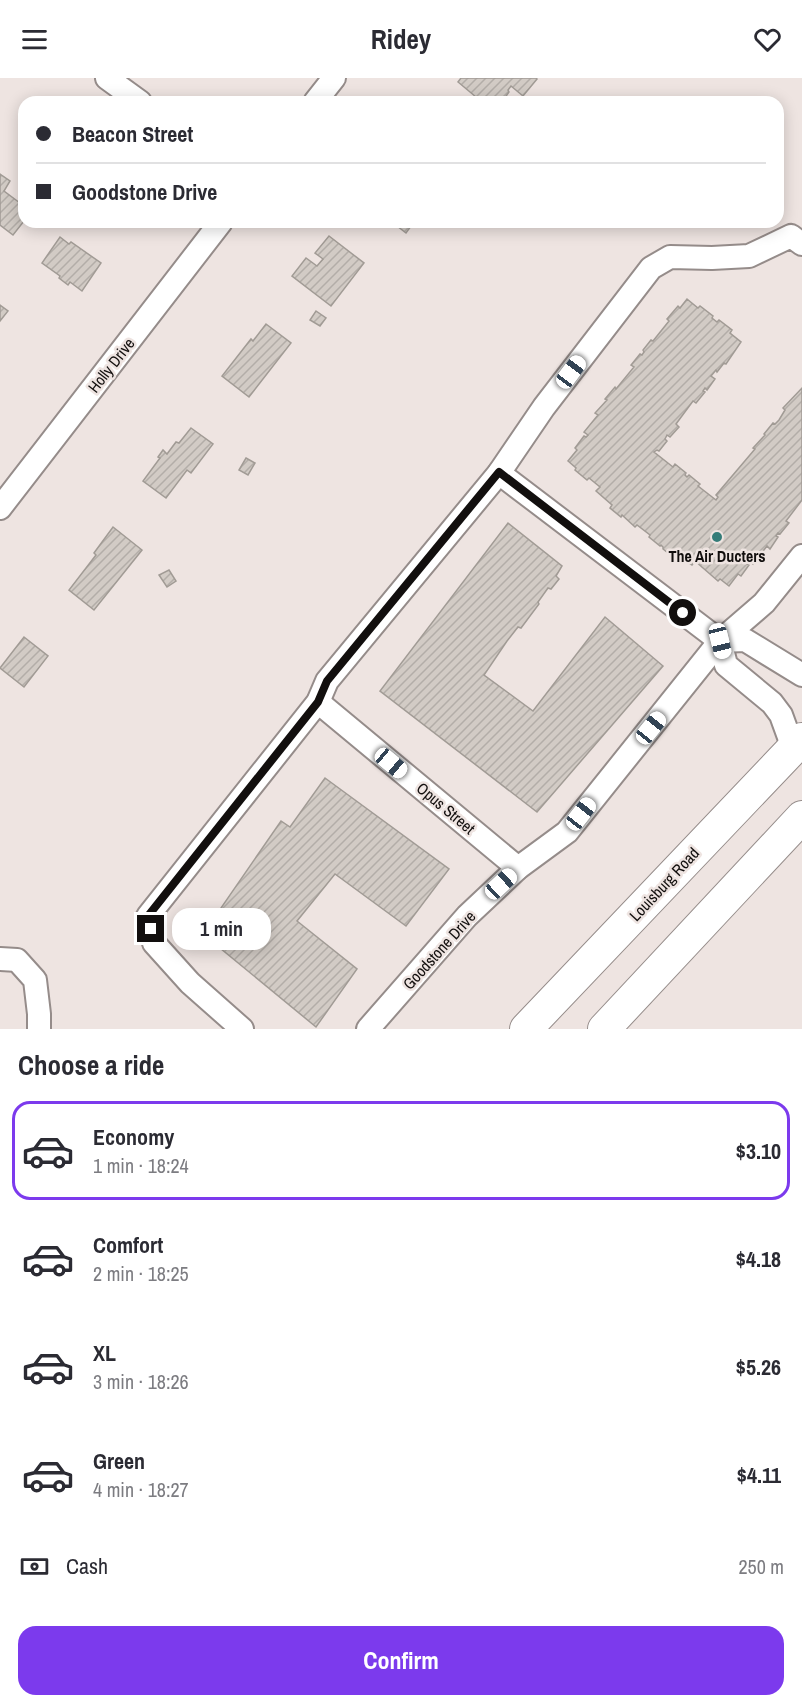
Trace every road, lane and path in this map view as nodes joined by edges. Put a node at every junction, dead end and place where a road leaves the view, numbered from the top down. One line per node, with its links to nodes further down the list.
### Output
1 (107, 78): 3 (street)
2 (334, 78): 4 (street)
3 (132, 96)
4 (320, 96)
5 (216, 228): 8 (street, Holly Drive)
6 (802, 244): 7 (street)
7 (499, 472): 10 (street); 12 (street)
8 (0, 508)
9 (802, 556): 10 (street, Goodstone Drive)
10 (720, 641): 11 (street); 13 (street); 15 (street, Goodstone Drive)
11 (802, 675)
12 (318, 702): 15 (street, Opus Street); 18 (street)
13 (798, 743): 20 (highway, Louisburg Road)
14 (802, 817): 21 (highway)
15 (518, 868): 19 (street, Goodstone Drive)
16 (0, 959): 17 (street)
17 (39, 1029)
18 (243, 1029)
19 (368, 1029)
20 (526, 1029)
21 (604, 1029)

